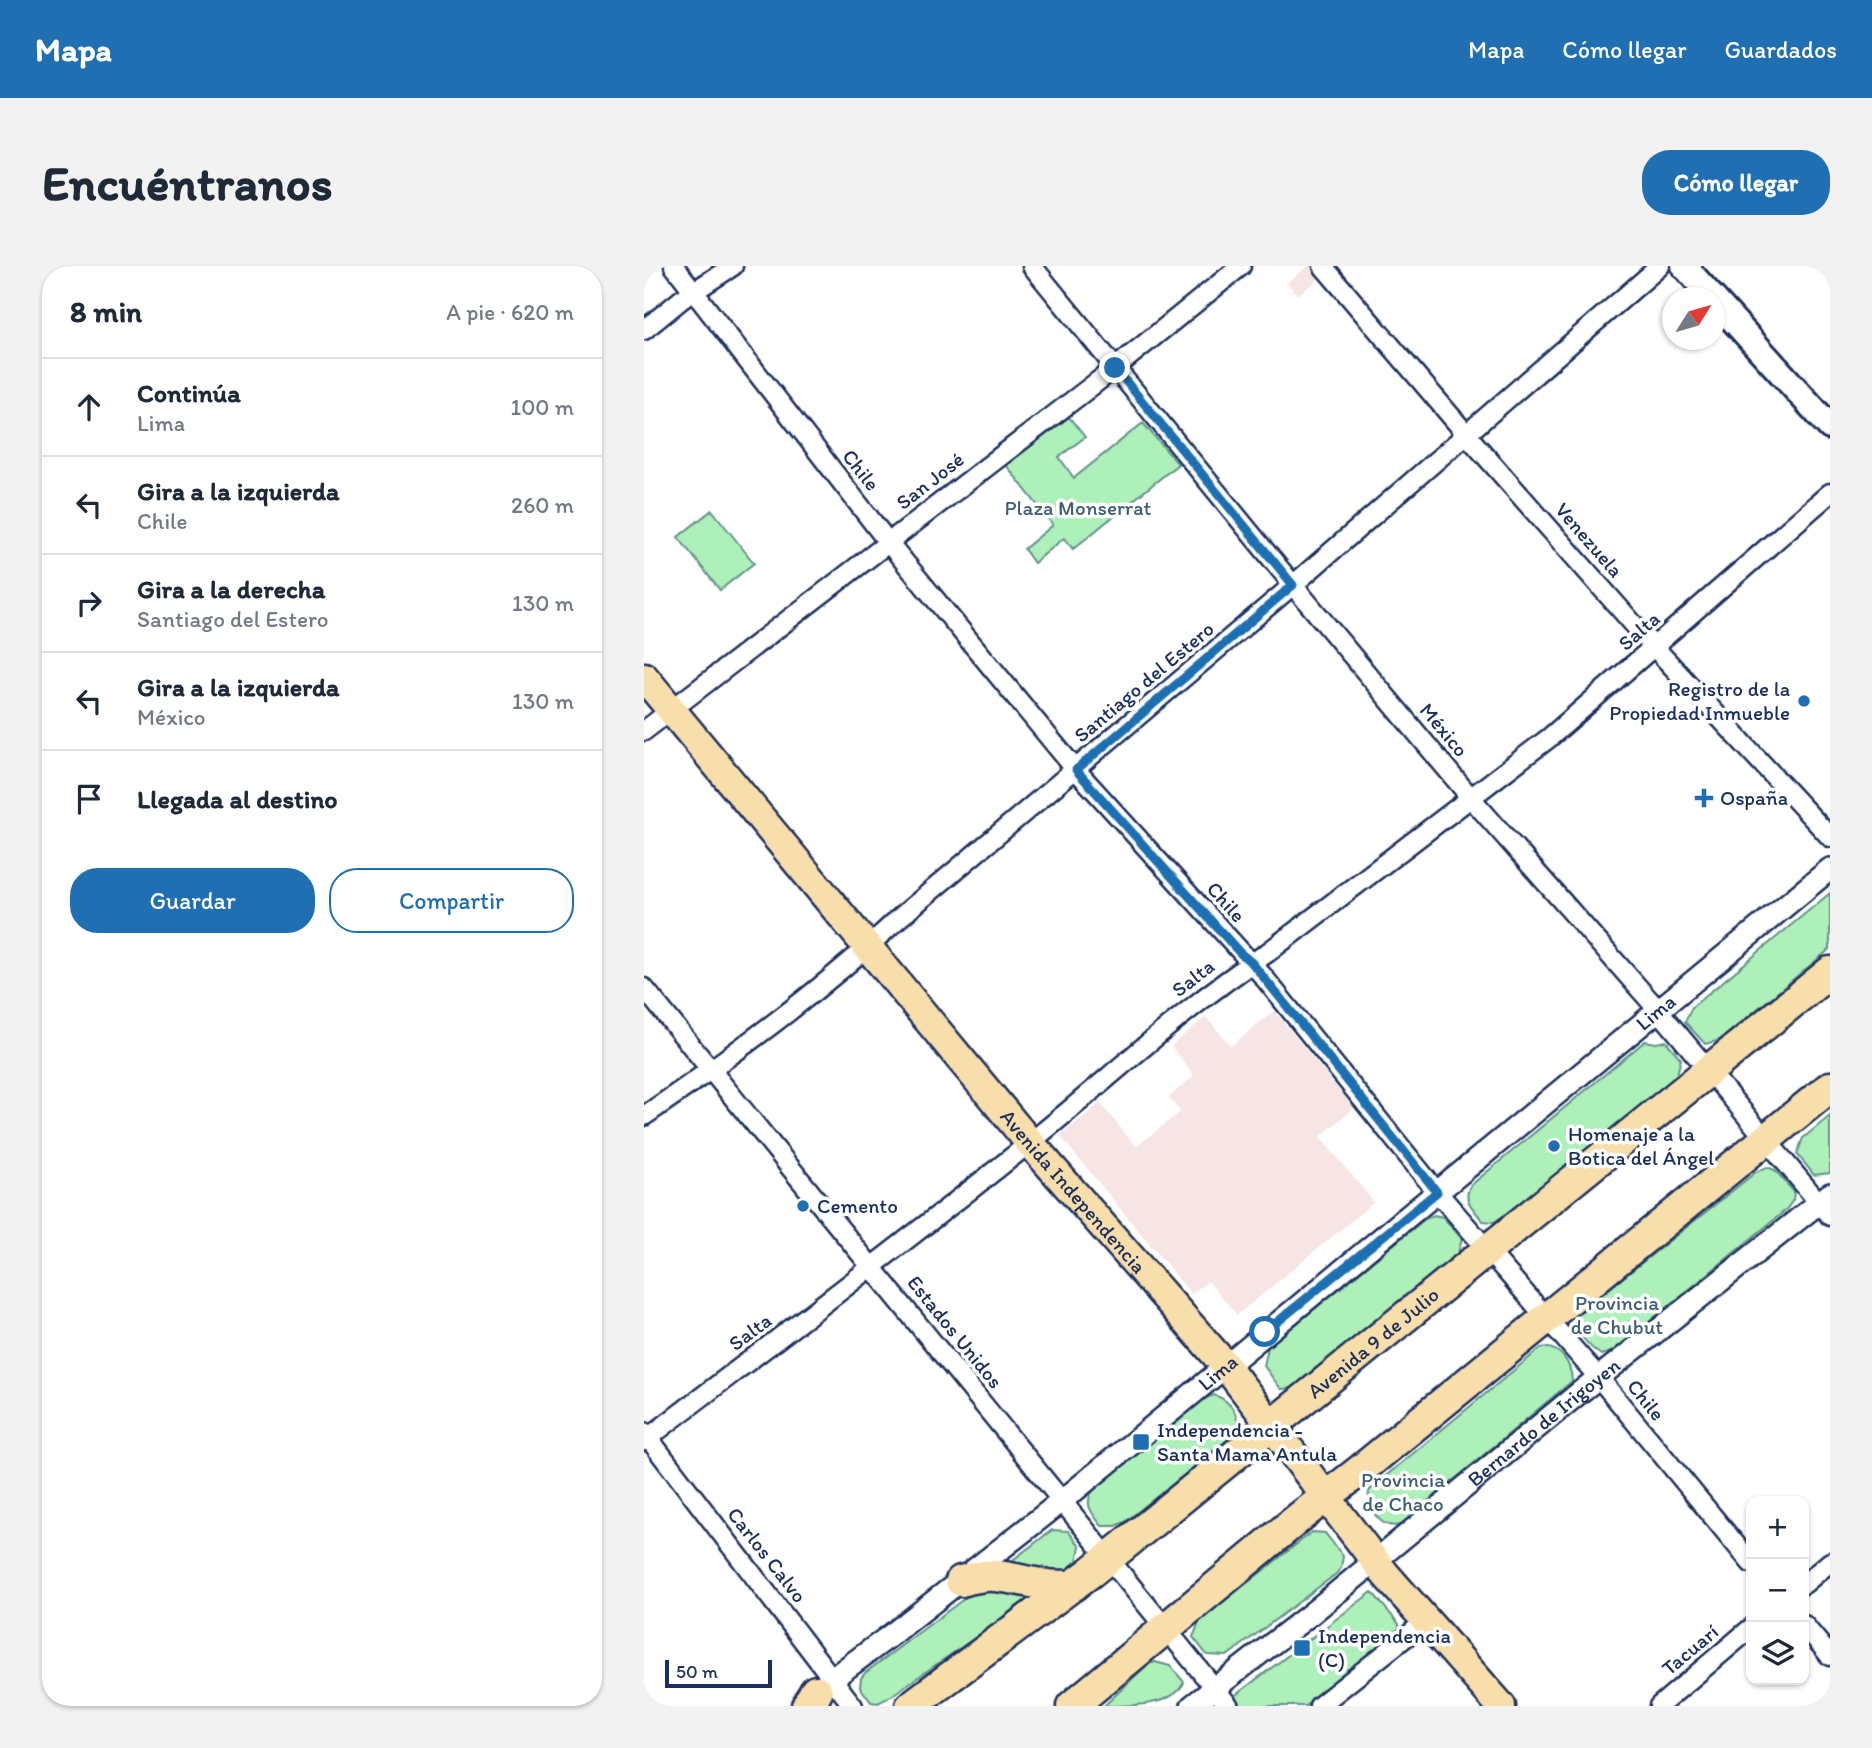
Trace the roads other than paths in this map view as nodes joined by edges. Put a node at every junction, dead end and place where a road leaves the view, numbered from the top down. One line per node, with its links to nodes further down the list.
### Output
1 (674, 266): 9 (street, Chile)
2 (733, 266): 9 (street)
3 (1032, 266): 12 (street, México)
4 (1241, 266): 12 (street, San José)
5 (1323, 266): 14 (street, Venezuela)
6 (1660, 266): 14 (street, Santiago del Estero)
7 (1684, 266): 8 (main road)
8 (1704, 287)
9 (694, 292): 11 (street); 16 (street, Chile)
10 (1725, 310): 13 (main road)
11 (644, 330)
12 (1115, 368): 16 (street, San José); 17 (street, México)
13 (1830, 427)
14 (1466, 435): 17 (street, Santiago del Estero); 18 (street, Venezuela)
15 (1830, 493): 18 (street, Salta)
16 (888, 542): 20 (street, San José); 22 (street, Chile)
17 (1293, 585): 22 (street, Santiago del Estero); 23 (street, México)
18 (1655, 648): 23 (street, Salta); 24 (street, Venezuela)
19 (644, 677): 20 (main road, Avenida Independencia)
20 (671, 710): 21 (street, San José); 26 (main road, Avenida Independencia)
21 (644, 731)
22 (1076, 770): 26 (street, Santiago del Estero); 27 (street, Chile)
23 (1471, 798): 27 (street, Salta); 30 (street, México)
24 (1830, 837)
25 (1830, 869): 30 (street, Lima)
26 (867, 947): 31 (street, Santiago del Estero); 36 (main road, Avenida Independencia)
27 (1252, 963): 36 (street, Salta); 37 (street, Chile)
28 (1830, 972): 32 (highway, Avenida 9 de Julio)
29 (644, 988): 31 (street, Estados Unidos)
30 (1659, 1011): 32 (street, México); 37 (street, Lima)
31 (713, 1069): 34 (street, Santiago del Estero); 40 (street, Estados Unidos)
32 (1707, 1071): 35 (street, México); 39 (highway, Avenida 9 de Julio)
33 (1830, 1087): 35 (highway)
34 (644, 1116)
35 (1766, 1140): 38 (street, México); 41 (highway)
36 (1030, 1143): 40 (street, Salta); 42 (main road, Avenida Independencia)
37 (1437, 1192): 39 (street, Chile); 42 (street, Lima)
38 (1826, 1204): 43 (street, Bernardo de Irigoyen)
39 (1490, 1250): 41 (street, Chile); 44 (highway, Avenida 9 de Julio)
40 (873, 1267): 45 (street, Salta); 47 (street, Estados Unidos)
41 (1546, 1317): 43 (street, Chile); 46 (highway)
42 (1225, 1366): 44 (main road, Avenida Independencia); 47 (street, Lima)
43 (1599, 1378): 49 (street, Chile); 50 (street, Bernardo de Irigoyen)
44 (1271, 1427): 46 (main road, Avenida Independencia); 48 (highway, Avenida 9 de Julio)
45 (646, 1437): 61 (street, Carlos Calvo)
46 (1326, 1497): 50 (main road, Avenida Independencia); 56 (highway)
47 (1062, 1501): 48 (street, Estados Unidos); 53 (street, Lima)
48 (1108, 1558): 54 (highway, Avenida 9 de Julio); 56 (street, Estados Unidos)
49 (1748, 1559)
50 (1375, 1562): 55 (main road, Avenida Independencia); 60 (street, Bernardo de Irigoyen)
51 (1830, 1562): 52 (street)
52 (1809, 1580)
53 (961, 1581): 54 (highway); 61 (street, Lima)
54 (1074, 1585): 63 (highway, Avenida 9 de Julio)
55 (1426, 1621): 67 (street); 68 (main road, Avenida Independencia)
56 (1165, 1629): 60 (street, Estados Unidos); 64 (highway)
57 (1809, 1631): 59 (street)
58 (1746, 1632): 69 (street, Tacuarí)
59 (1830, 1656)
60 (1214, 1688): 65 (street, Bernardo de Irigoyen); 66 (street, Estados Unidos)
61 (813, 1696): 62 (street, Carlos Calvo)
62 (853, 1706)
63 (911, 1706)
64 (1072, 1706)
65 (1192, 1706)
66 (1229, 1706)
67 (1319, 1706)
68 (1501, 1706)
69 (1659, 1706)

